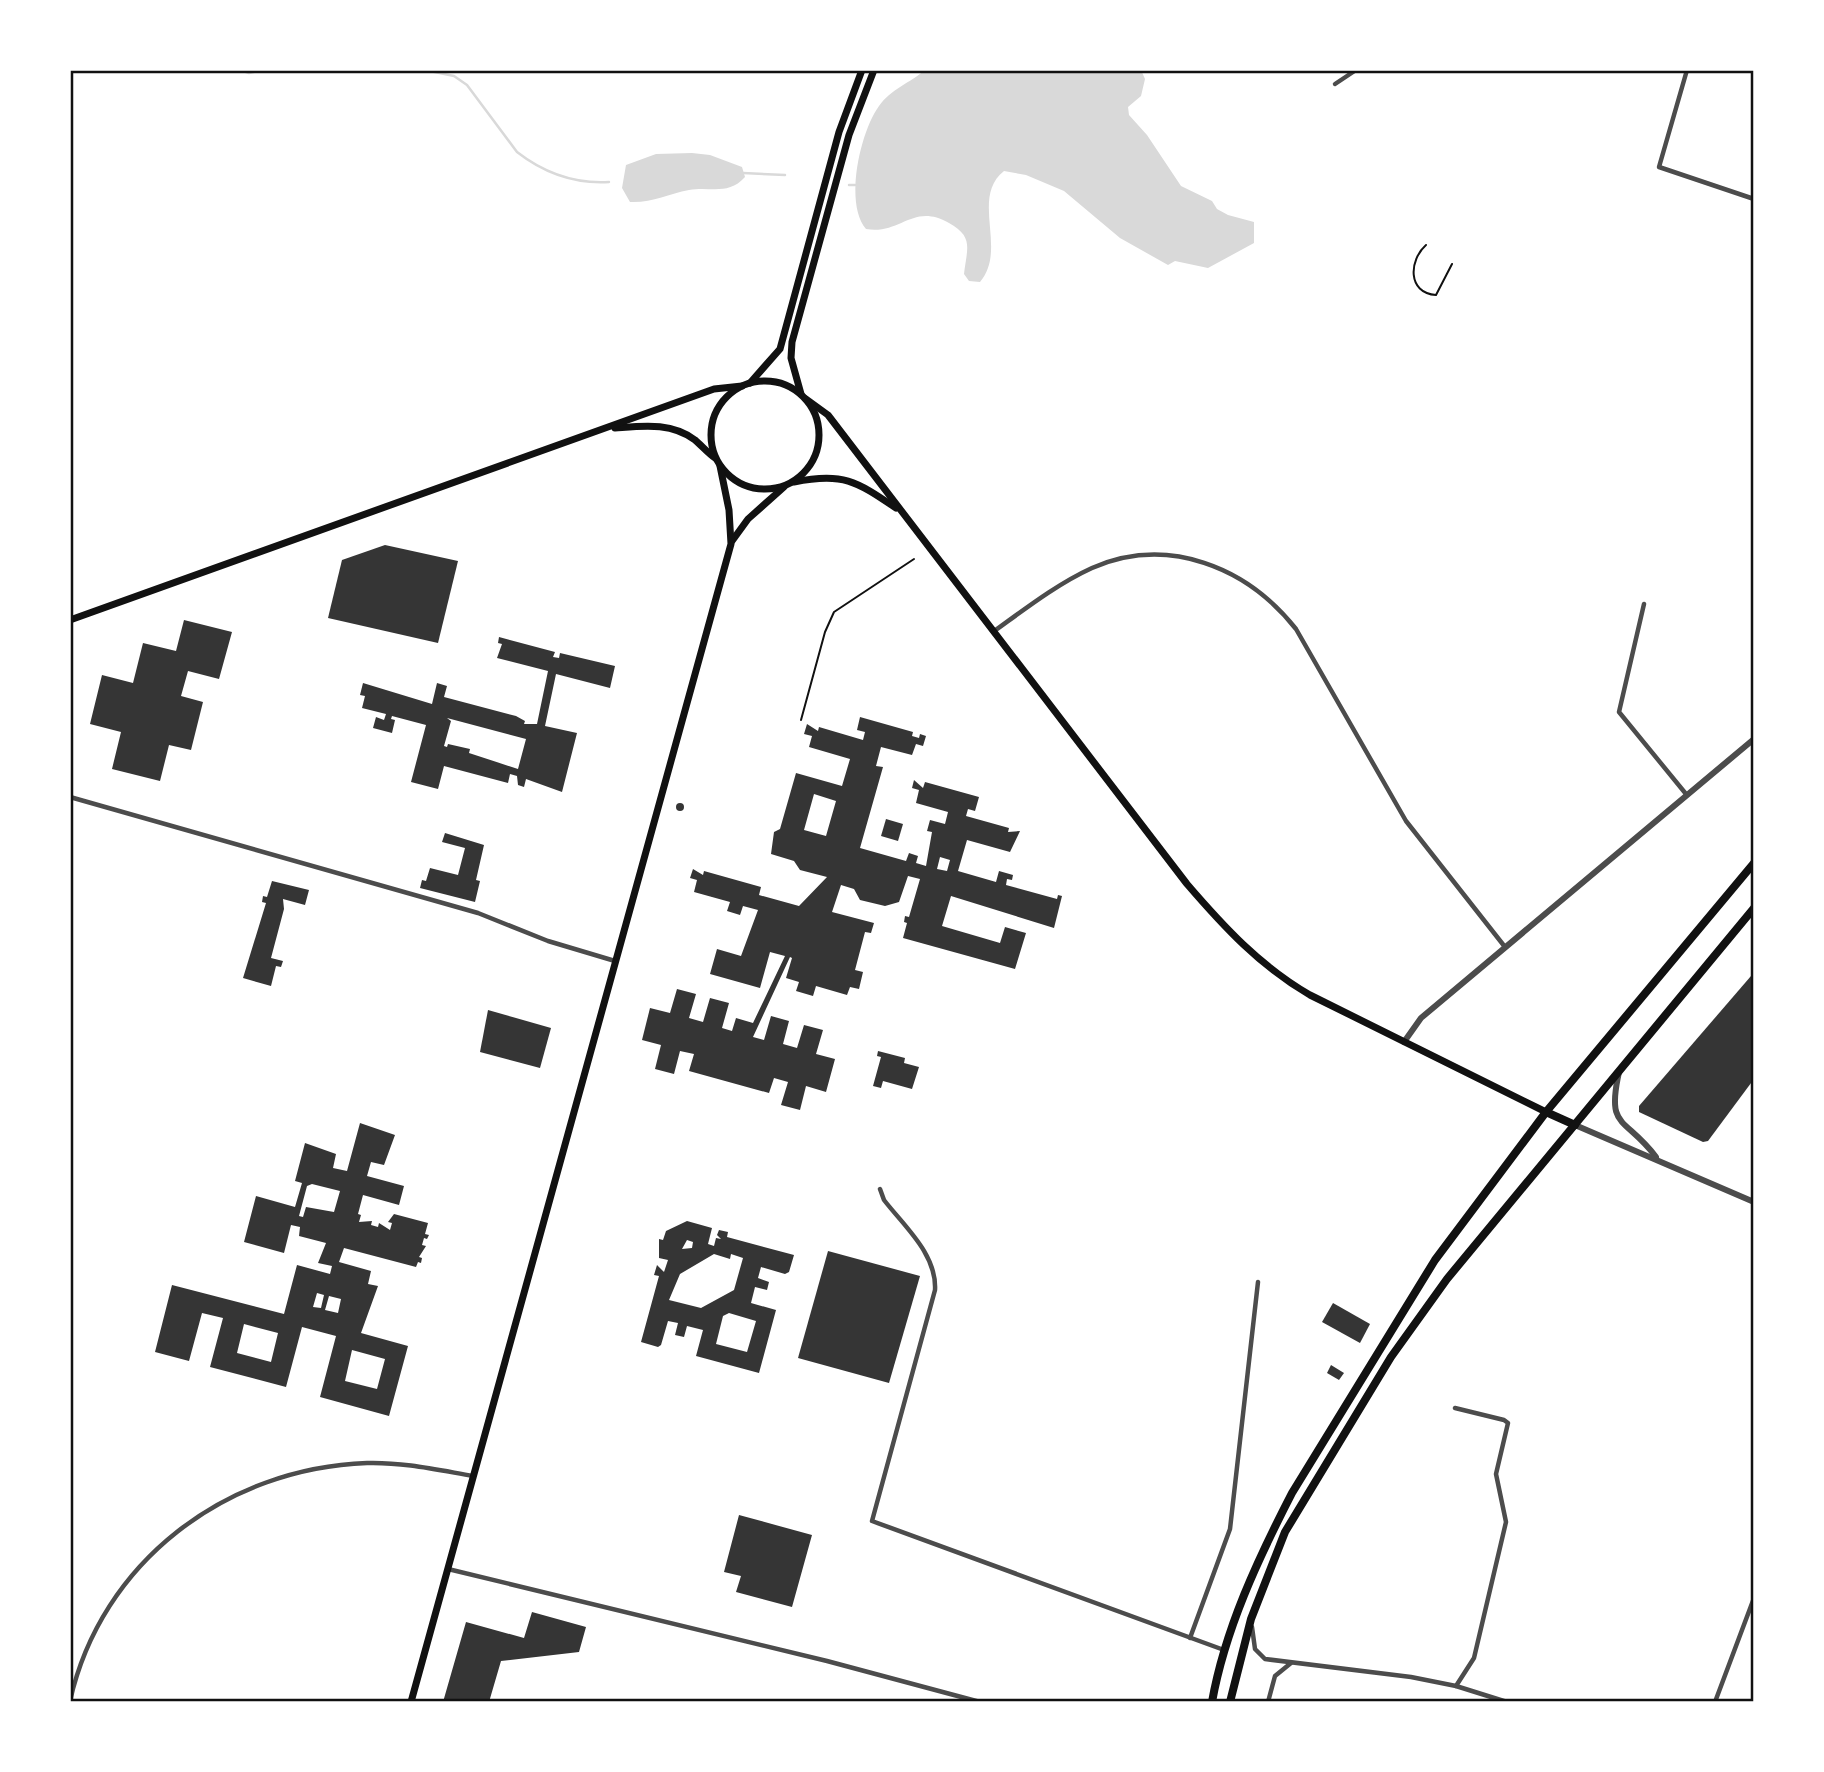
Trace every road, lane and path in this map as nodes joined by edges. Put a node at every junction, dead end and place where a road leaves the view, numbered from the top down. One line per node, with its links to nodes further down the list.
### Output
1 (862, 70): 9 (main road)
2 (874, 70): 10 (main road)
3 (1356, 70): 5 (street)
4 (1687, 70): 6 (street)
5 (1335, 84)
6 (1754, 199)
7 (1426, 245): 8 (path)
8 (1451, 264)
9 (746, 384): 10 (main road); 11 (main road); 12 (main road)
10 (803, 397): 14 (main road); 15 (main road)
11 (607, 429): 12 (main road); 19 (main road)
12 (716, 458): 13 (main road)
13 (720, 466): 14 (main road); 16 (main road)
14 (787, 485): 15 (main road); 16 (main road)
15 (898, 509): 20 (main road)
16 (731, 544): 28 (main road)
17 (914, 559): 21 (path)
18 (1644, 604): 23 (street)
19 (70, 620)
20 (993, 632): 27 (street); 29 (main road)
21 (801, 720)
22 (1754, 739): 23 (street)
23 (1686, 794): 27 (street)
24 (70, 797): 28 (street)
25 (1754, 863): 31 (highway)
26 (1754, 908): 30 (highway)
27 (1506, 947): 29 (street)
28 (615, 961): 38 (main road)
29 (1404, 1042): 31 (main road)
30 (1619, 1072): 32 (highway); 33 (street)
31 (1546, 1112): 32 (highway); 43 (highway)
32 (1576, 1125): 33 (street); 41 (highway)
33 (1658, 1158): 35 (street)
34 (880, 1189): 42 (street)
35 (1754, 1202)
36 (1258, 1282): 42 (street)
37 (1455, 1408): 46 (street)
38 (474, 1476): 39 (main road); 45 (street)
39 (448, 1569): 48 (main road); 49 (street)
40 (1754, 1598): 54 (street)
41 (1251, 1619): 44 (street); 51 (highway)
42 (1190, 1638): 43 (street)
43 (1224, 1650): 50 (highway)
44 (1292, 1663): 46 (street); 52 (street)
45 (72, 1686): 47 (street)
46 (1456, 1686): 53 (street)
47 (70, 1701)
48 (411, 1702)
49 (980, 1702)
50 (1212, 1702)
51 (1230, 1702)
52 (1268, 1702)
53 (1507, 1702)
54 (1715, 1702)

